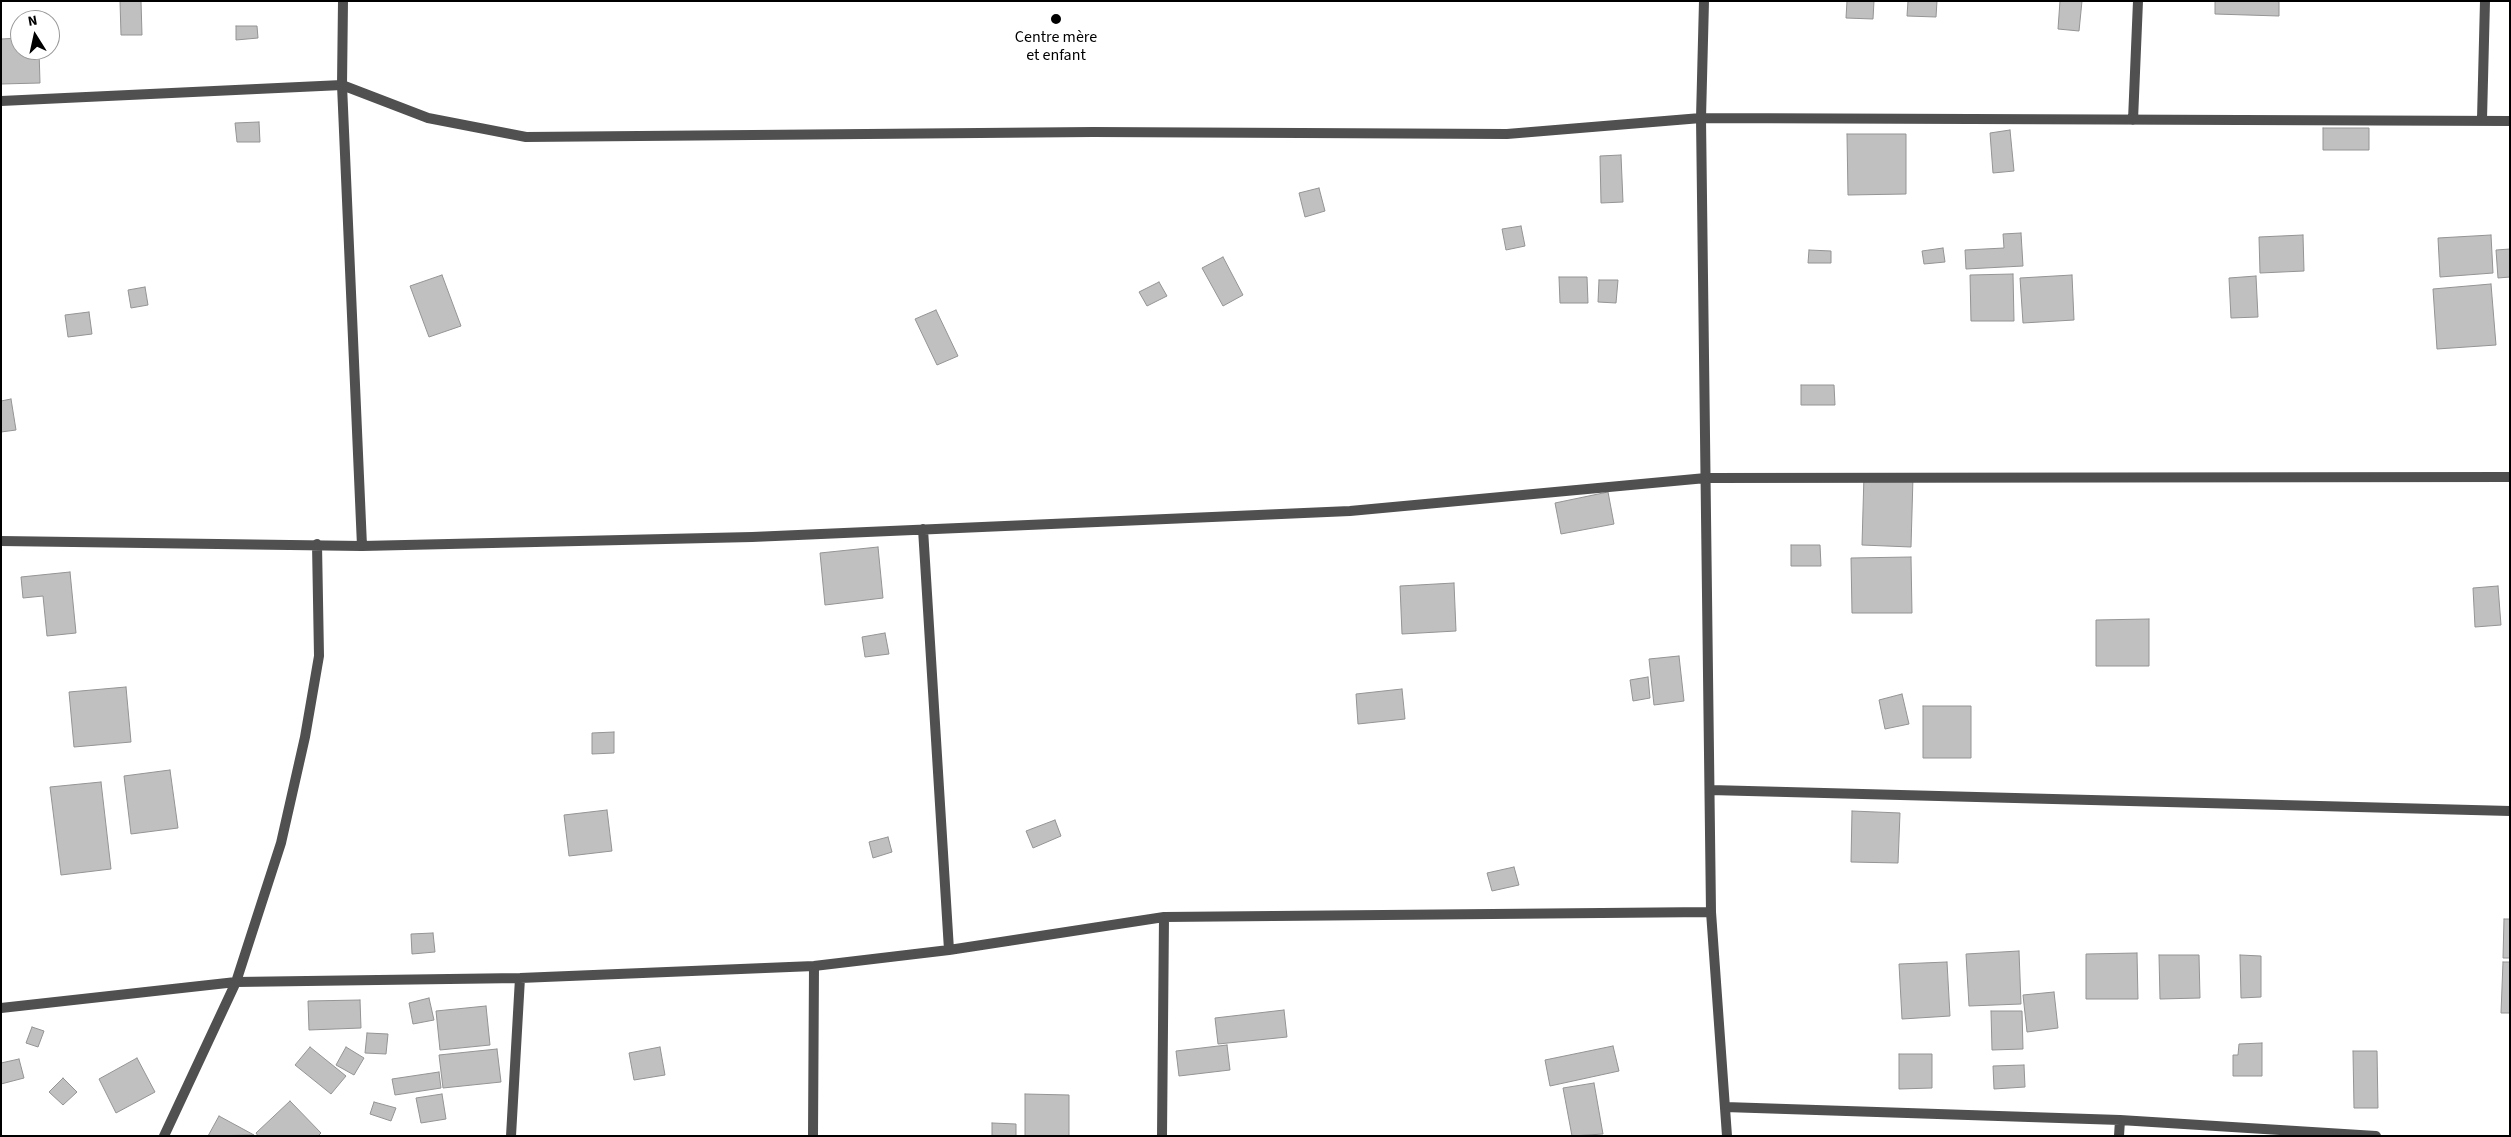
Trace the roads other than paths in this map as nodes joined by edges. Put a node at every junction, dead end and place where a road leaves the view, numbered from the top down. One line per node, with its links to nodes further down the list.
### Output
1 (343, 1): 5 (street)
2 (1704, 1): 7 (street)
3 (2138, 1): 8 (street)
4 (2486, 1): 9 (street)
5 (342, 85): 6 (street); 7 (street); 16 (street)
6 (1, 101)
7 (1701, 118): 8 (street); 12 (street)
8 (2133, 120): 9 (street)
9 (2482, 120): 10 (street)
10 (2510, 120)
11 (2510, 477): 12 (street)
12 (1706, 478): 13 (street); 17 (street)
13 (923, 529): 16 (street); 21 (street)
14 (1, 541): 15 (street)
15 (317, 544): 16 (street); 24 (street)
16 (362, 546)
17 (1710, 790): 18 (street); 19 (street)
18 (2510, 811)
19 (1711, 912): 20 (street); 26 (street)
20 (1164, 917): 21 (street); 31 (street)
21 (949, 950): 22 (street)
22 (814, 966): 23 (street); 30 (street)
23 (520, 978): 24 (street); 29 (street)
24 (236, 982): 25 (street); 28 (street)
25 (1, 1008)
26 (1725, 1107): 27 (street); 32 (street)
27 (2120, 1120): 33 (street); 34 (street)
28 (164, 1136)
29 (511, 1136)
30 (814, 1136)
31 (1162, 1136)
32 (1728, 1136)
33 (2119, 1136)
34 (2376, 1136)

